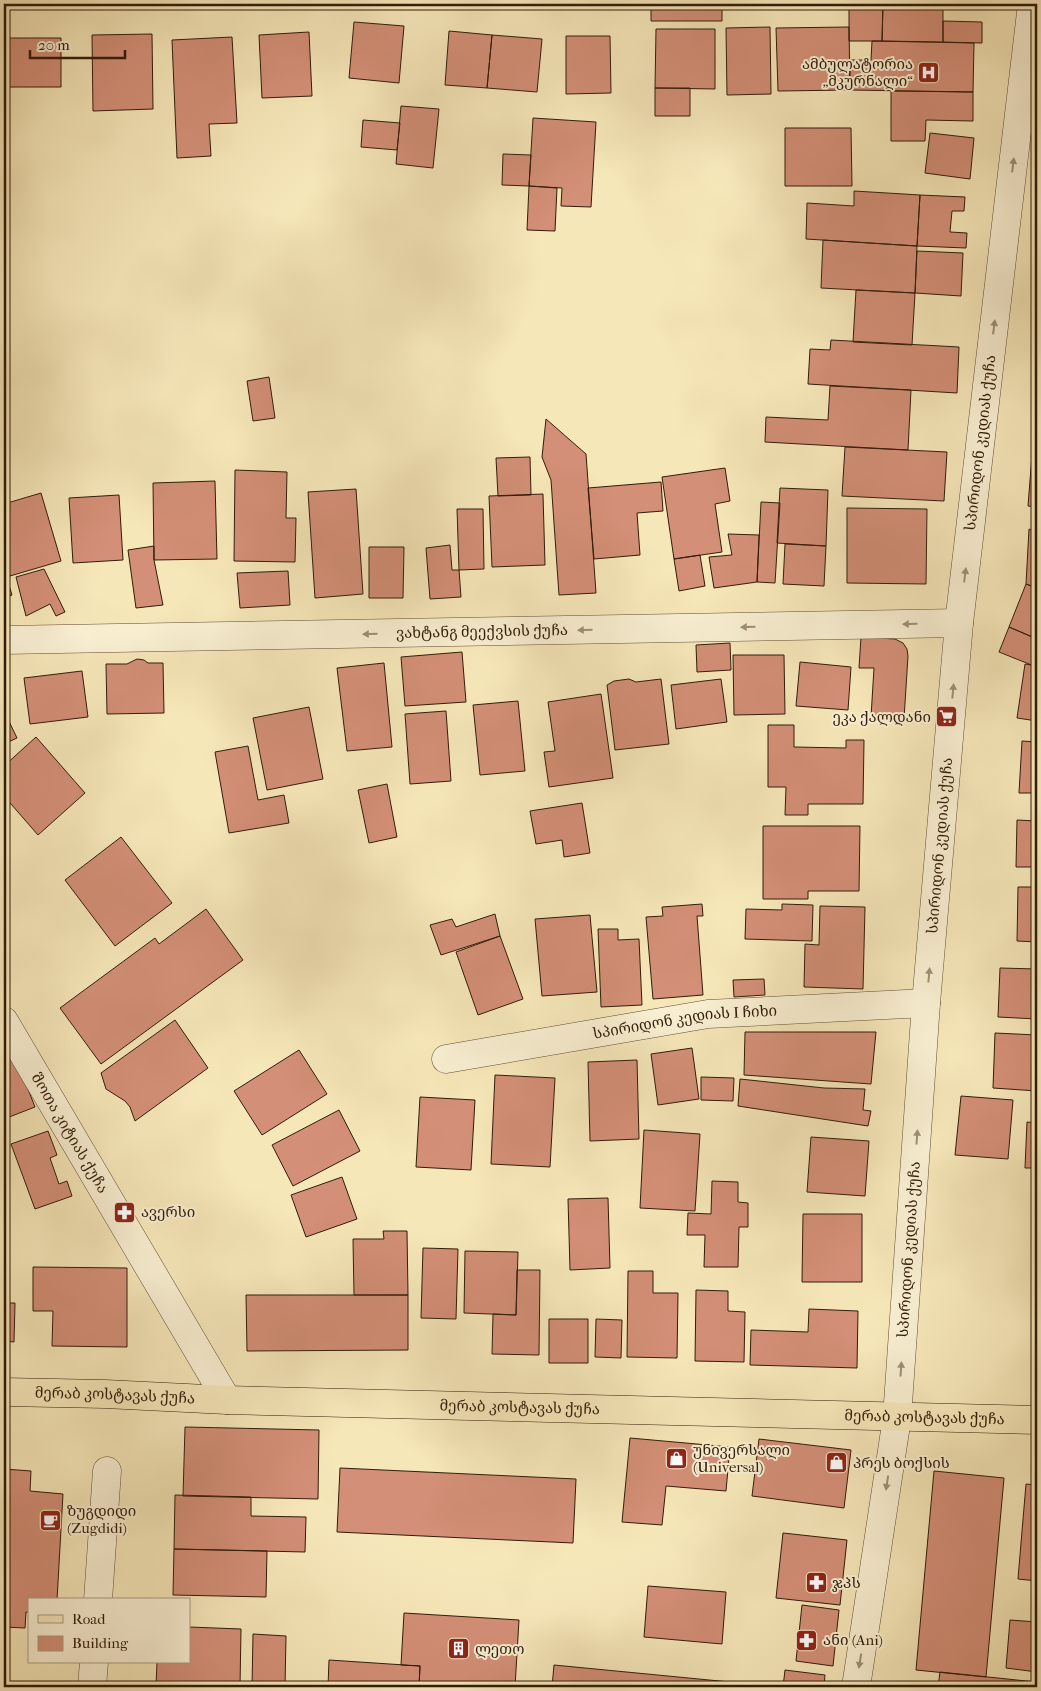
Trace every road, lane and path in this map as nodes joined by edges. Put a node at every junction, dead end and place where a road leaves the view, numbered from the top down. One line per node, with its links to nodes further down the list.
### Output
1 (1032, 4): 2 (street, სპირიდონ კედიას ქუჩა, one-way to 1)
2 (959, 624): 3 (street, ვახტანგ მეექვსის ქუჩა, one-way to 3); 4 (street, სპირიდონ კედიას ქუჩა, one-way to 2)
3 (4, 640)
4 (926, 1003): 6 (street, სპირიდონ კედიას I ჩიხი); 9 (street, სპირიდონ კედიას ქუჩა, one-way to 4)
5 (4, 1021): 8 (street, შოთა კიტიას ქუჩა)
6 (446, 1059)
7 (4, 1392): 8 (main road, მერაბ კოსტავას ქუჩა)
8 (227, 1400): 9 (main road, მერაბ კოსტავას ქუჩა)
9 (897, 1418): 10 (main road, მერაბ კოსტავას ქუჩა); 15 (street, სპირიდონ კედიას ქუჩა, one-way to 15)
10 (1037, 1420)
11 (107, 1471): 12 (street)
12 (98, 1598)
13 (94, 1664): 14 (street)
14 (92, 1687)
15 (856, 1687)

